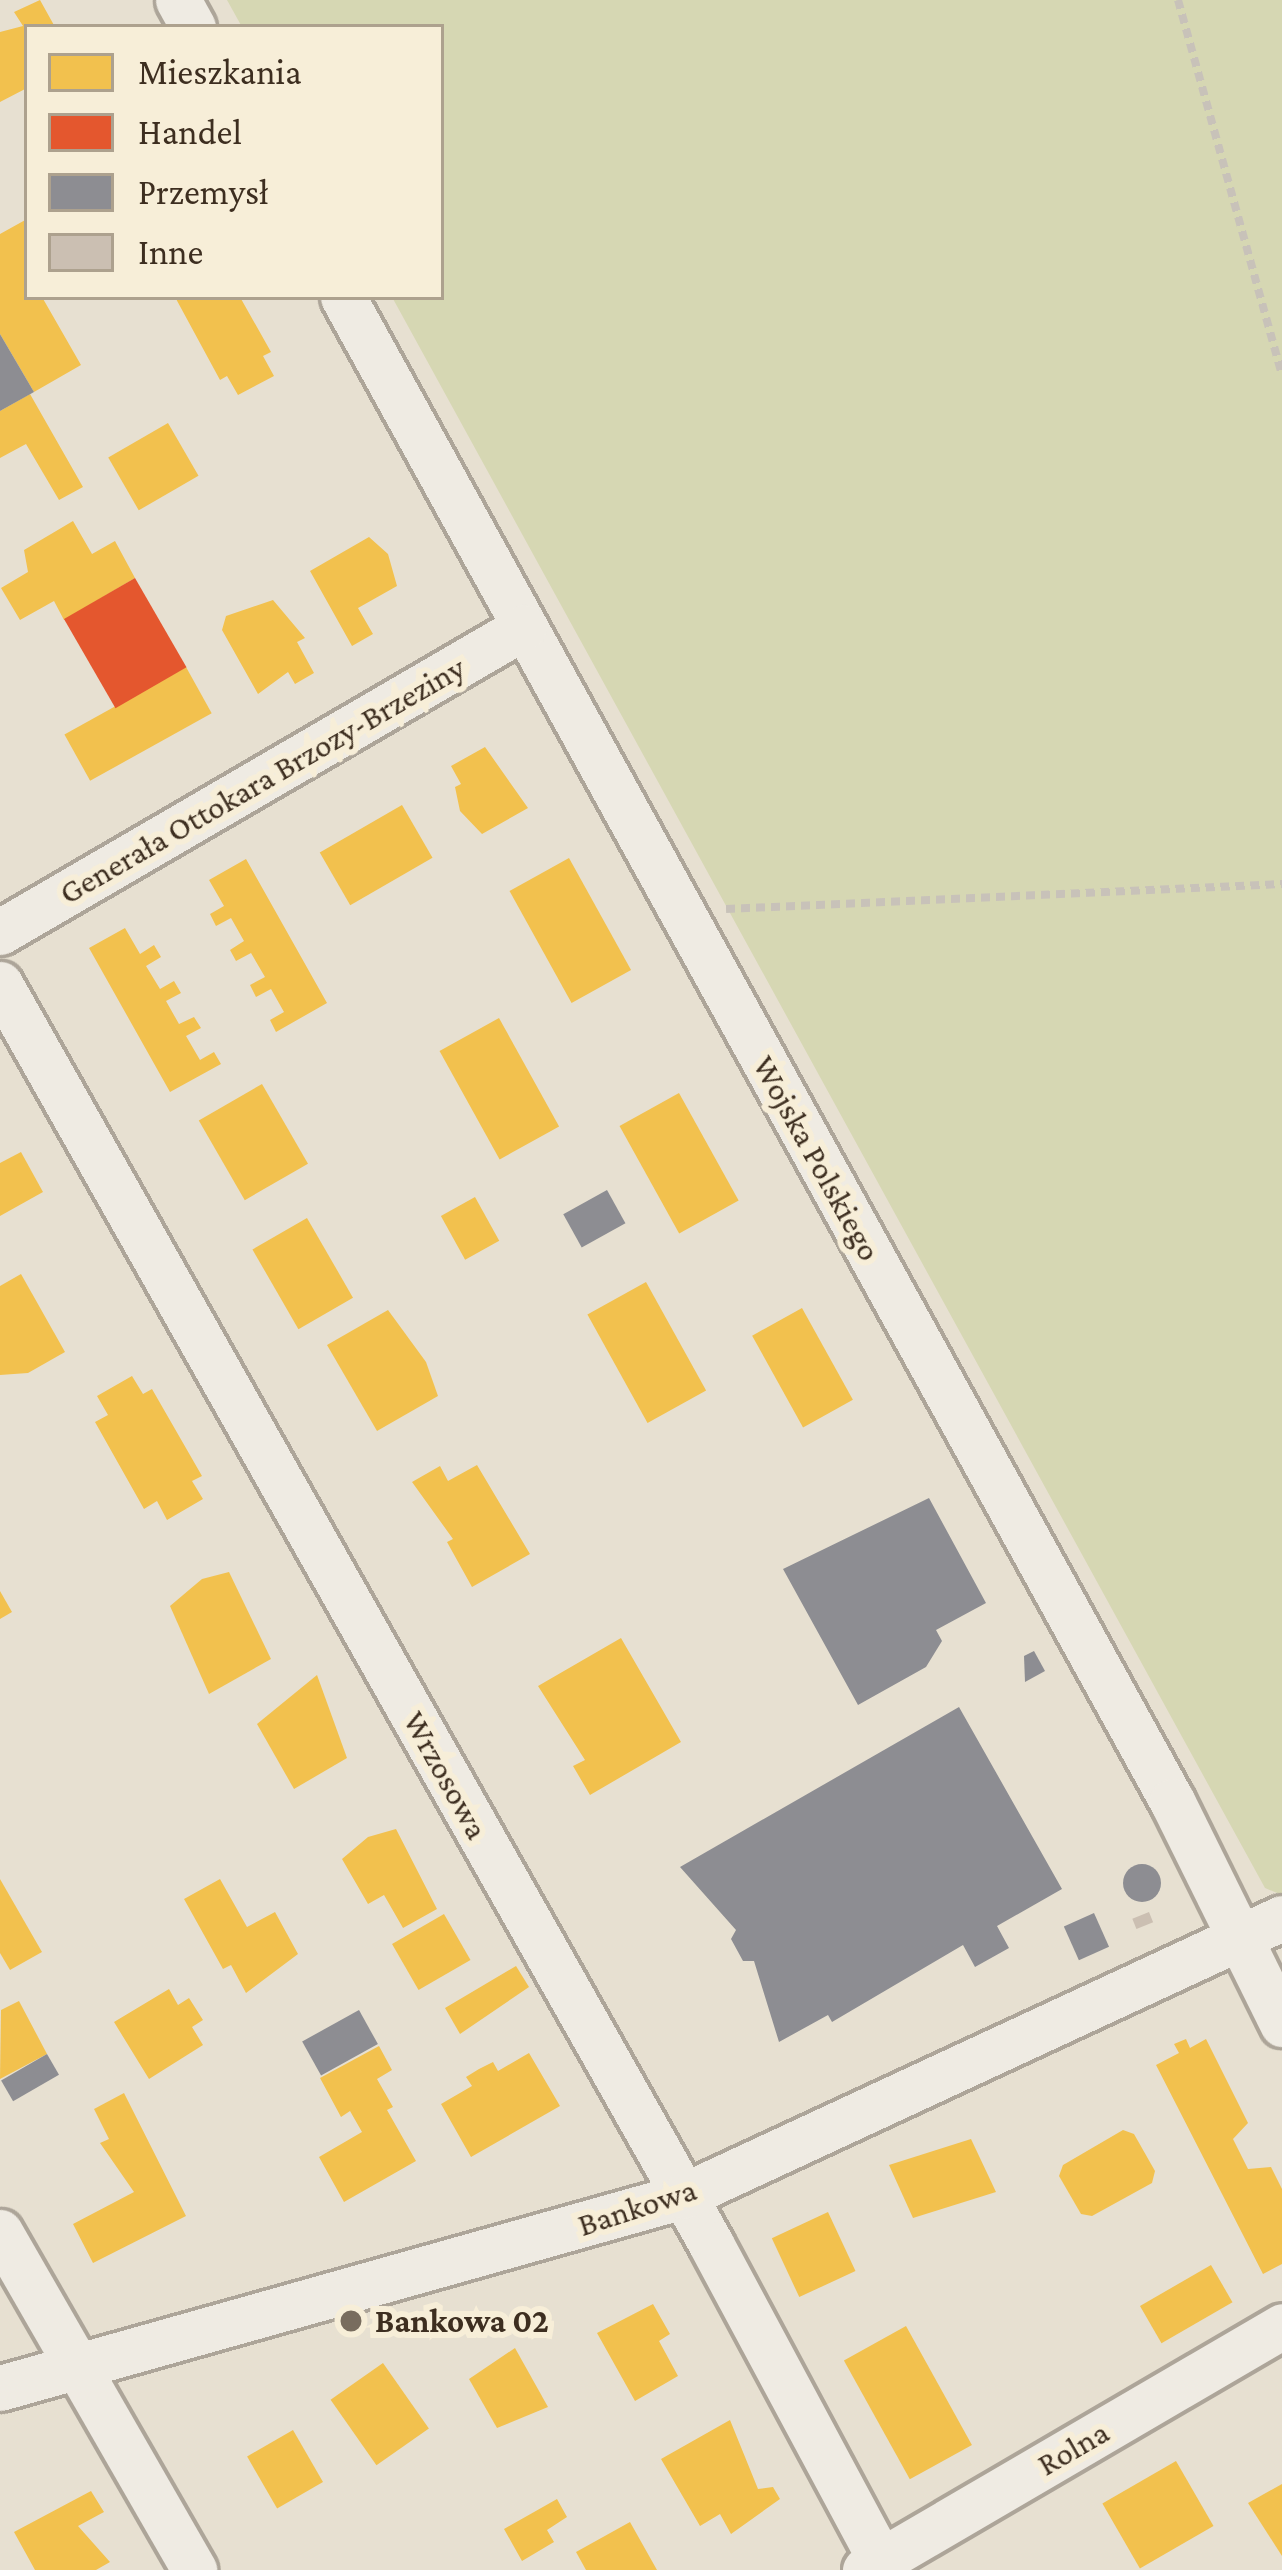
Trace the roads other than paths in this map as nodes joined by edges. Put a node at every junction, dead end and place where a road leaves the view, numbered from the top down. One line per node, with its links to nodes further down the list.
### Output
1 (345, 300): 2 (street, Wojska Polskiego)
2 (524, 627): 3 (street, Generała Ottokara Brzozy-Brzeziny); 5 (street, Wojska Polskiego)
3 (0, 932)
4 (0, 984): 7 (street, Wrzosowa)
5 (1262, 1927): 6 (street, Wojska Polskiego); 7 (street, Bankowa)
6 (1282, 2024)
7 (683, 2196): 10 (street, Bankowa); 12 (street, Wrzosowa)
8 (0, 2232): 10 (street)
9 (1282, 2326): 12 (street, Rolna)
10 (78, 2367): 11 (street, Bankowa); 13 (street)
11 (0, 2388)
12 (877, 2567)
13 (194, 2570)

